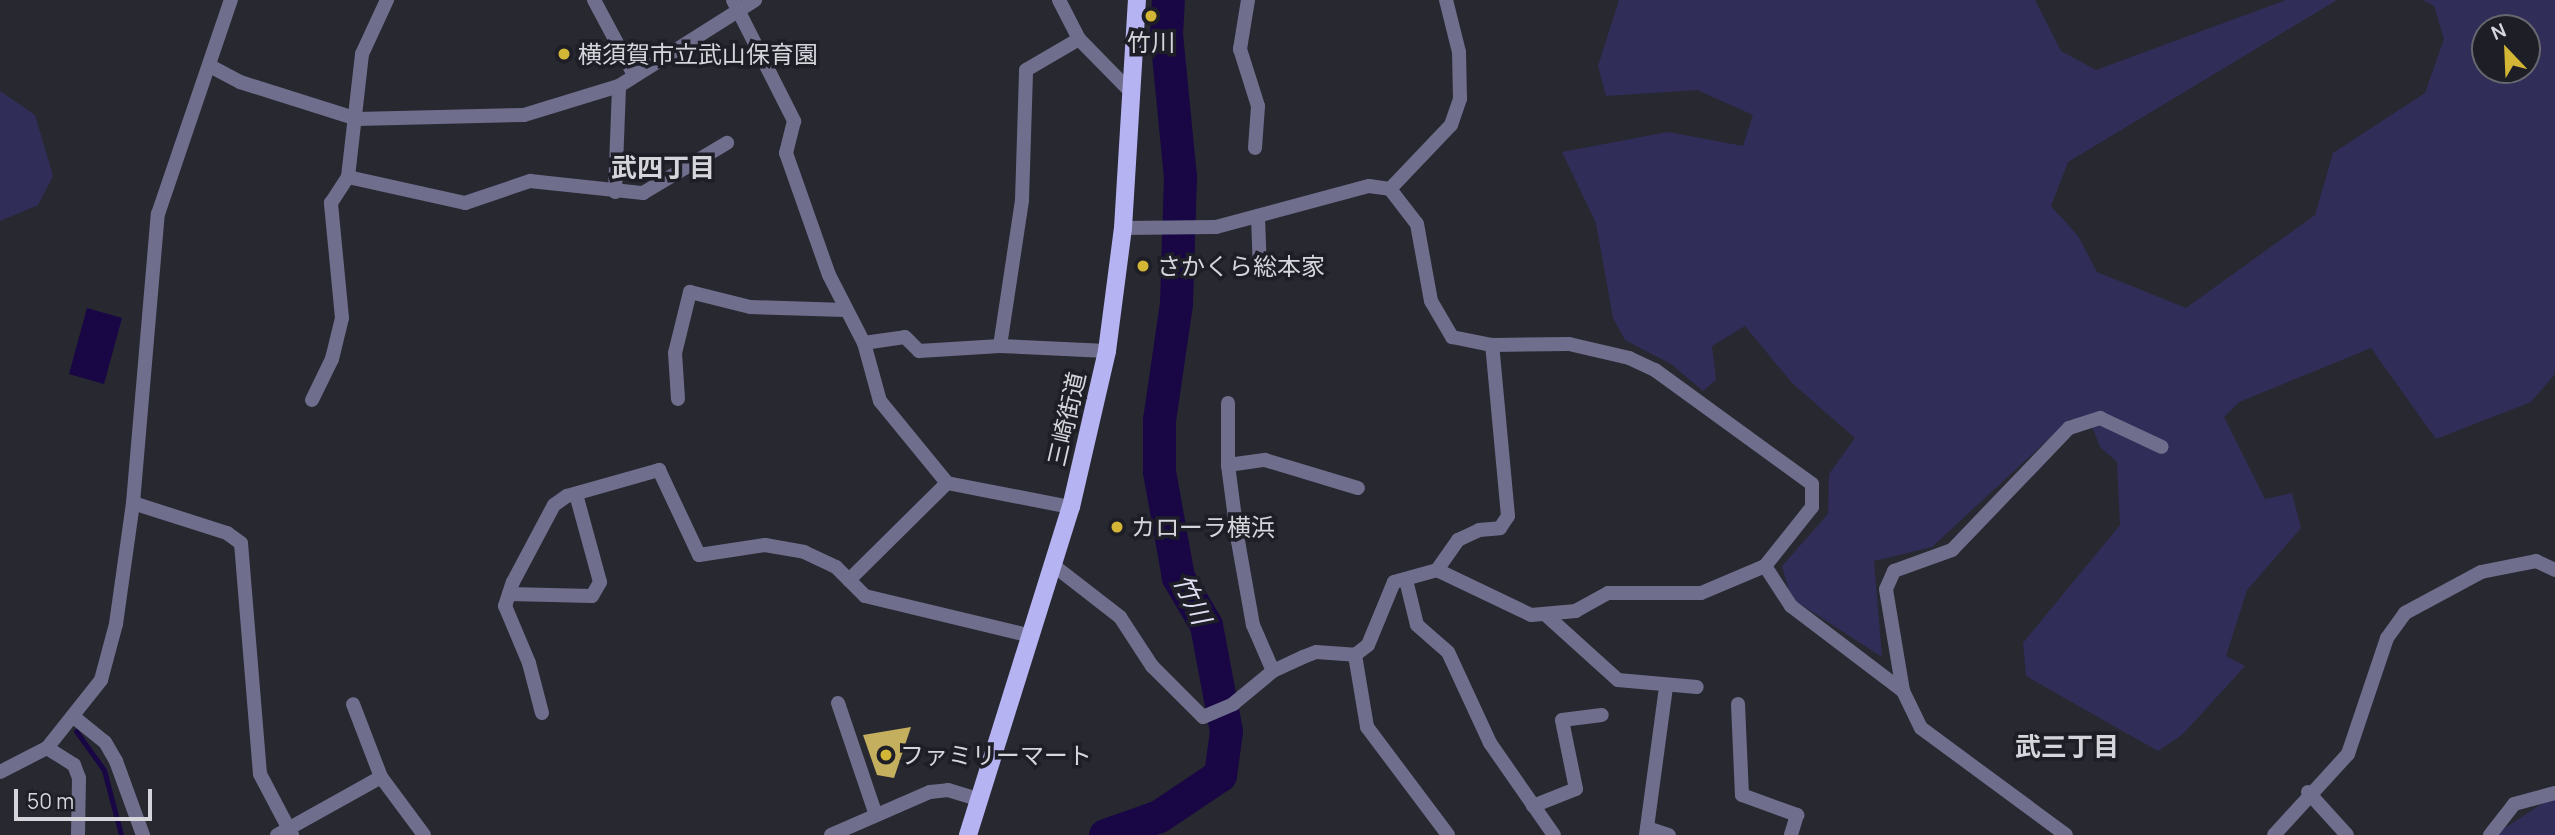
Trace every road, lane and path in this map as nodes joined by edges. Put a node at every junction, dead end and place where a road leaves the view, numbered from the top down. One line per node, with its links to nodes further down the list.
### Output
1 (231, 0): 11 (street)
2 (387, 0): 15 (street)
3 (594, 0): 12 (street)
4 (755, 0): 9 (street)
5 (1059, 0): 10 (street)
6 (1137, 0): 14 (main road, 三崎街道)
7 (1248, 0): 17 (street)
8 (1446, 0): 19 (street)
9 (736, 5): 12 (street); 24 (street)
10 (1079, 39): 14 (street); 27 (street)
11 (210, 66): 15 (street); 37 (street)
12 (634, 75): 13 (street)
13 (619, 86): 15 (street); 20 (street)
14 (1130, 91): 22 (main road, 三崎街道)
15 (358, 119): 18 (street)
16 (727, 143): 20 (street)
17 (1255, 148)
18 (348, 177): 20 (street); 30 (street)
19 (1390, 189): 21 (street); 26 (street)
20 (615, 192)
21 (1258, 216): 22 (street); 23 (street)
22 (1123, 228): 28 (main road, 三崎街道)
23 (1260, 272)
24 (845, 310): 25 (street); 29 (street)
25 (864, 343): 27 (street); 34 (street)
26 (1492, 345): 40 (street); 41 (street)
27 (1000, 346): 28 (street)
28 (1107, 351): 38 (main road, 三崎街道)
29 (678, 399)
30 (312, 400)
31 (1228, 403): 33 (street)
32 (2162, 447): 52 (street)
33 (1228, 465): 35 (street); 49 (street)
34 (947, 483): 38 (street); 43 (street)
35 (1358, 488)
36 (576, 494): 43 (street); 45 (street); 45 (street)
37 (133, 503): 58 (street); 68 (street)
38 (1071, 507): 39 (main road, 三崎街道)
39 (1052, 565): 47 (main road, 三崎街道); 49 (street)
40 (1765, 566): 46 (street); 52 (street)
41 (1437, 570): 44 (street); 46 (street)
42 (2555, 570): 62 (street)
43 (849, 580): 47 (street)
44 (1406, 580): 48 (street); 65 (street)
45 (509, 594): 56 (street)
46 (1546, 615): 50 (street)
47 (1032, 636): 64 (main road, 三崎街道)
48 (1355, 656): 49 (street); 74 (street)
49 (1273, 671)
50 (1666, 687): 51 (street); 67 (street)
51 (1697, 687)
52 (1903, 691): 78 (street)
53 (838, 703): 66 (street)
54 (353, 704): 61 (street)
55 (1738, 704): 77 (street)
56 (542, 713)
57 (1602, 715): 65 (street)
58 (75, 718): 59 (street); 70 (street)
59 (47, 748): 60 (street); 69 (street)
60 (0, 772)
61 (381, 777): 68 (street); 71 (street)
62 (2308, 792): 79 (street); 80 (street)
63 (2555, 793): 81 (street)
64 (978, 799): 66 (street); 73 (main road, 三崎街道)
65 (1533, 806): 75 (street)
66 (876, 815): 72 (street)
67 (1646, 831): 76 (street)
68 (286, 833)
69 (78, 835)
70 (143, 835)
71 (424, 835)
72 (831, 835)
73 (968, 835)
74 (1448, 835)
75 (1554, 835)
76 (1669, 835)
77 (1791, 835)
78 (2066, 835)
79 (2274, 835)
80 (2347, 835)
81 (2490, 835)

